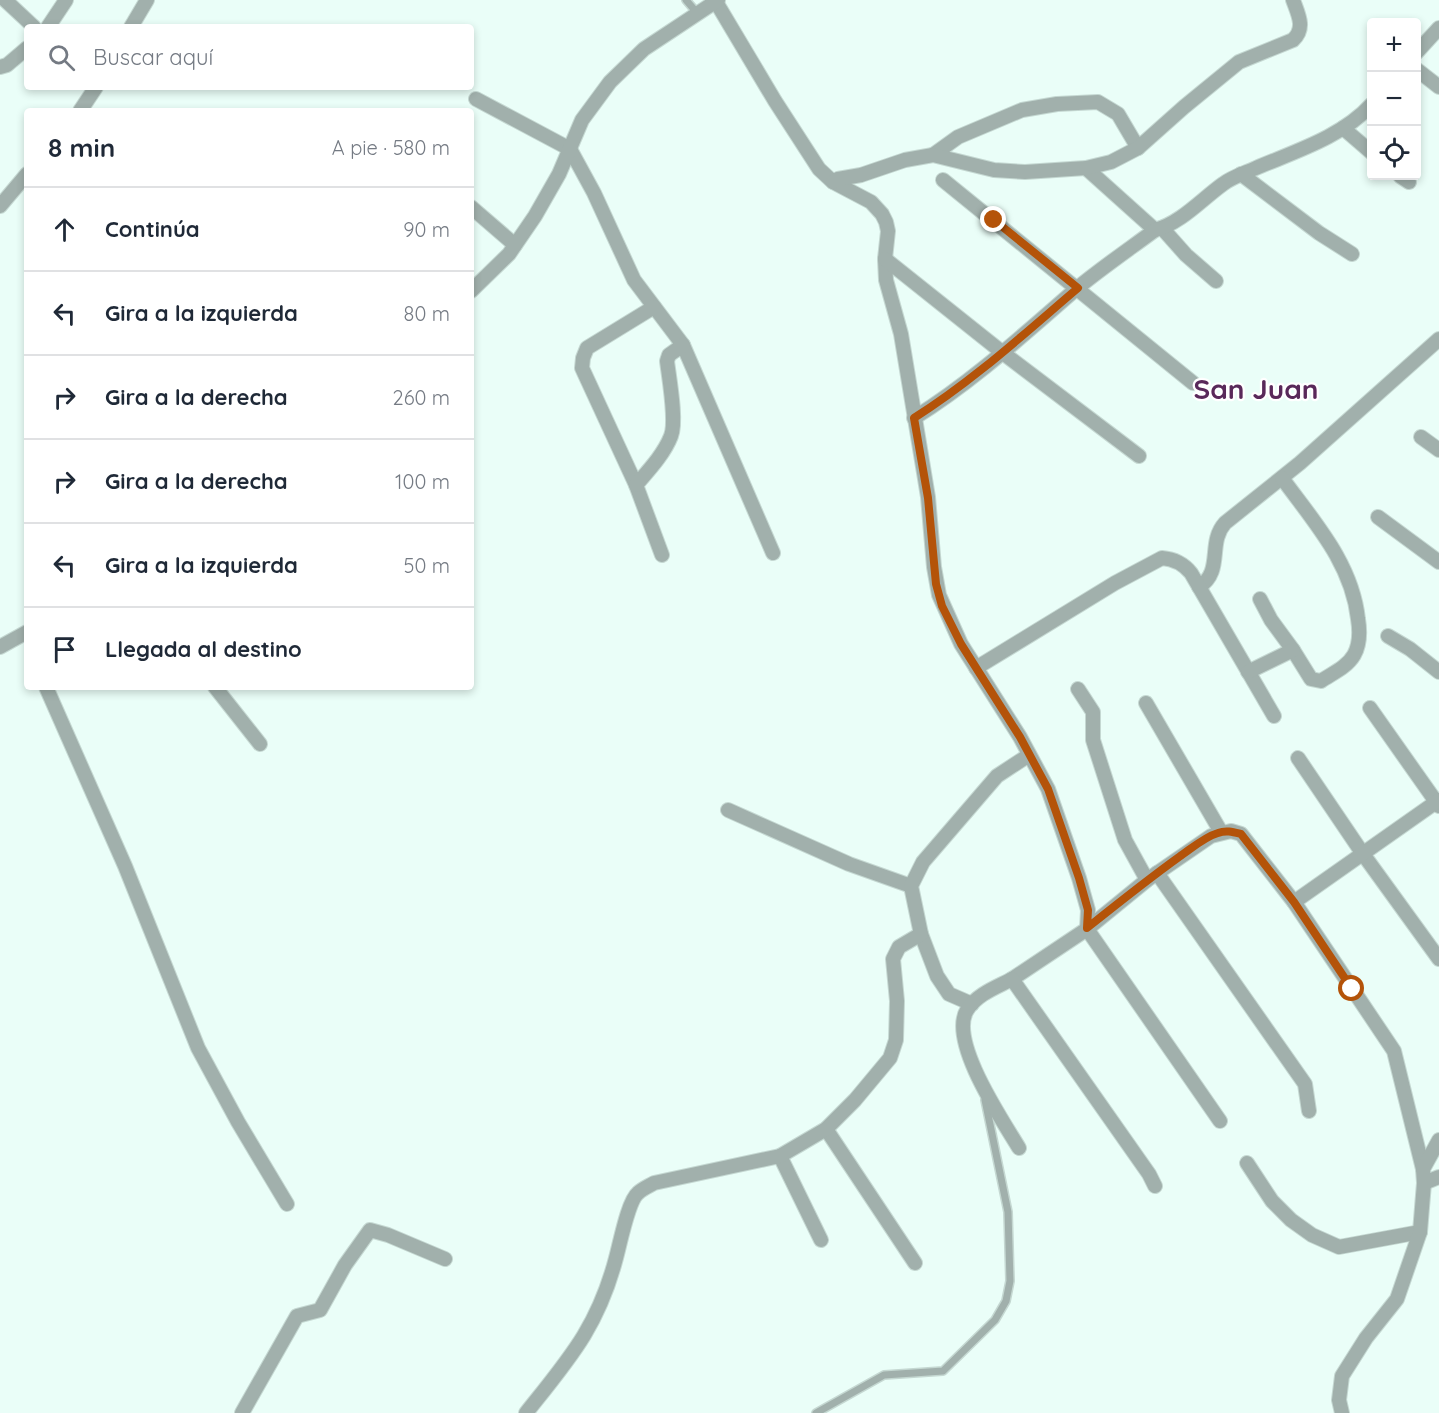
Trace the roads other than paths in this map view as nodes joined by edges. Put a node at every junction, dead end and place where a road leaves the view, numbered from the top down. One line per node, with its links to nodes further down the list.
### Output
1 (5, 0): 8 (street)
2 (66, 0): 9 (street)
3 (147, 0): 10 (street)
4 (686, 0): 7 (lane)
5 (1293, 0): 22 (street)
6 (717, 1): 7 (street); 30 (street)
7 (698, 14): 23 (street)
8 (31, 24)
9 (50, 24)
10 (133, 24)
11 (1439, 28): 12 (street)
12 (1421, 48)
13 (24, 51): 14 (street)
14 (0, 67)
15 (1420, 72): 16 (street)
16 (1439, 87)
17 (94, 90): 20 (street)
18 (476, 99): 23 (street)
19 (1367, 107): 21 (street)
20 (82, 108)
21 (1343, 128): 24 (street); 27 (street)
22 (1138, 148): 25 (street); 26 (street)
23 (570, 149): 34 (street); 40 (street)
24 (1367, 149)
25 (933, 155): 26 (street); 30 (street)
26 (1086, 168): 33 (street)
27 (1241, 174): 33 (street); 35 (street)
28 (24, 178): 31 (street)
29 (943, 180): 39 (street)
30 (833, 182): 36 (street)
31 (0, 206)
32 (474, 210): 34 (street)
33 (1159, 229): 37 (street); 39 (street)
34 (515, 245): 38 (street)
35 (1352, 254)
36 (885, 259): 43 (street); 45 (street)
37 (1216, 281)
38 (474, 288)
39 (1078, 288): 43 (street); 44 (street)
40 (654, 307): 42 (street); 50 (street)
41 (1439, 339): 49 (street)
42 (683, 345): 50 (street); 52 (street)
43 (1002, 352): 45 (street); 48 (street)
44 (1193, 383)
45 (914, 418): 61 (street)
46 (1421, 437): 47 (street)
47 (1439, 450)
48 (1138, 456)
49 (1282, 478): 55 (street); 60 (street)
50 (636, 485): 53 (street)
51 (1378, 517): 54 (street)
52 (772, 553)
53 (662, 555)
54 (1439, 562)
55 (1199, 587): 61 (street); 62 (street)
56 (1260, 599): 60 (street)
57 (1388, 636): 63 (street)
58 (24, 637): 59 (street)
59 (0, 647)
60 (1293, 650): 62 (street)
61 (976, 668): 71 (street)
62 (1248, 672): 69 (street)
63 (1439, 672)
64 (1078, 689): 77 (street)
65 (47, 690): 96 (street)
66 (217, 690): 70 (street)
67 (1146, 703): 75 (street)
68 (1371, 708): 73 (street)
69 (1274, 716)
70 (260, 744)
71 (1029, 755): 78 (street); 80 (street)
72 (1298, 758): 76 (street)
73 (1438, 803): 76 (street)
74 (728, 810): 78 (street)
75 (1221, 832): 77 (street); 79 (street)
76 (1363, 854): 79 (street); 82 (street)
77 (1152, 877): 80 (street); 86 (street)
78 (911, 886): 81 (street)
79 (1294, 902): 93 (street)
80 (1087, 928): 83 (street); 87 (street)
81 (921, 934): 84 (street); 88 (street)
82 (1439, 959)
83 (1012, 979): 84 (street); 95 (street)
84 (972, 1004): 85 (street)
85 (982, 1086): 90 (street); 103 (lane)
86 (1309, 1111)
87 (1220, 1121)
88 (826, 1129): 91 (street); 100 (street)
89 (1439, 1140): 93 (street)
90 (1019, 1148)
91 (780, 1156): 98 (street); 102 (street)
92 (1247, 1163): 97 (street)
93 (1423, 1176): 94 (street); 97 (street)
94 (1439, 1177)
95 (1155, 1186)
96 (287, 1204)
97 (1420, 1232): 104 (street)
98 (821, 1240)
99 (444, 1259): 101 (street)
100 (915, 1263)
101 (242, 1413)
102 (526, 1413)
103 (816, 1413)
104 (1342, 1413)

